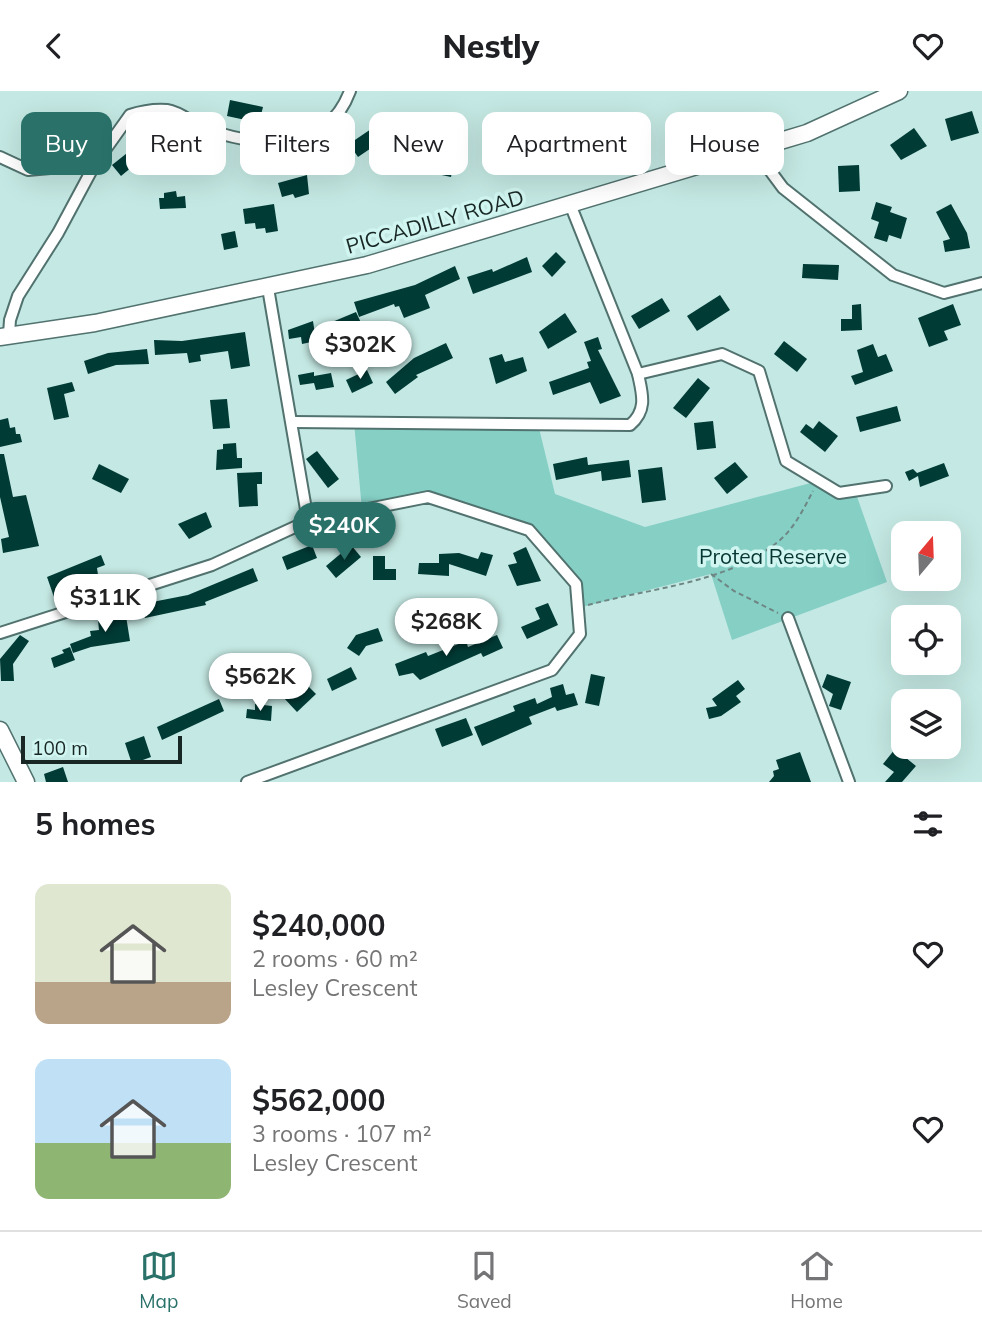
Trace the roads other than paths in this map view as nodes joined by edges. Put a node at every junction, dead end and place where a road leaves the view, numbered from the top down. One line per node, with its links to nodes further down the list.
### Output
1 (350, 91): 3 (street)
2 (899, 91): 4 (main road, PICCADILLY ROAD)
3 (112, 140)
4 (784, 140)
5 (0, 157): 6 (street)
6 (21, 167)
7 (89, 175): 13 (street)
8 (667, 175): 10 (main road, PICCADILLY ROAD)
9 (773, 175): 11 (street)
10 (570, 204): 12 (main road, PICCADILLY ROAD); 14 (street)
11 (982, 283)
12 (268, 288): 13 (main road, PICCADILLY ROAD); 15 (street)
13 (3, 334)
14 (638, 373): 15 (street); 16 (street)
15 (293, 422): 17 (street)
16 (886, 486)
17 (308, 521): 19 (street); 22 (street)
18 (788, 618): 23 (street)
19 (0, 633)
20 (0, 730): 21 (main road)
21 (26, 782)
22 (247, 782)
23 (849, 782)

